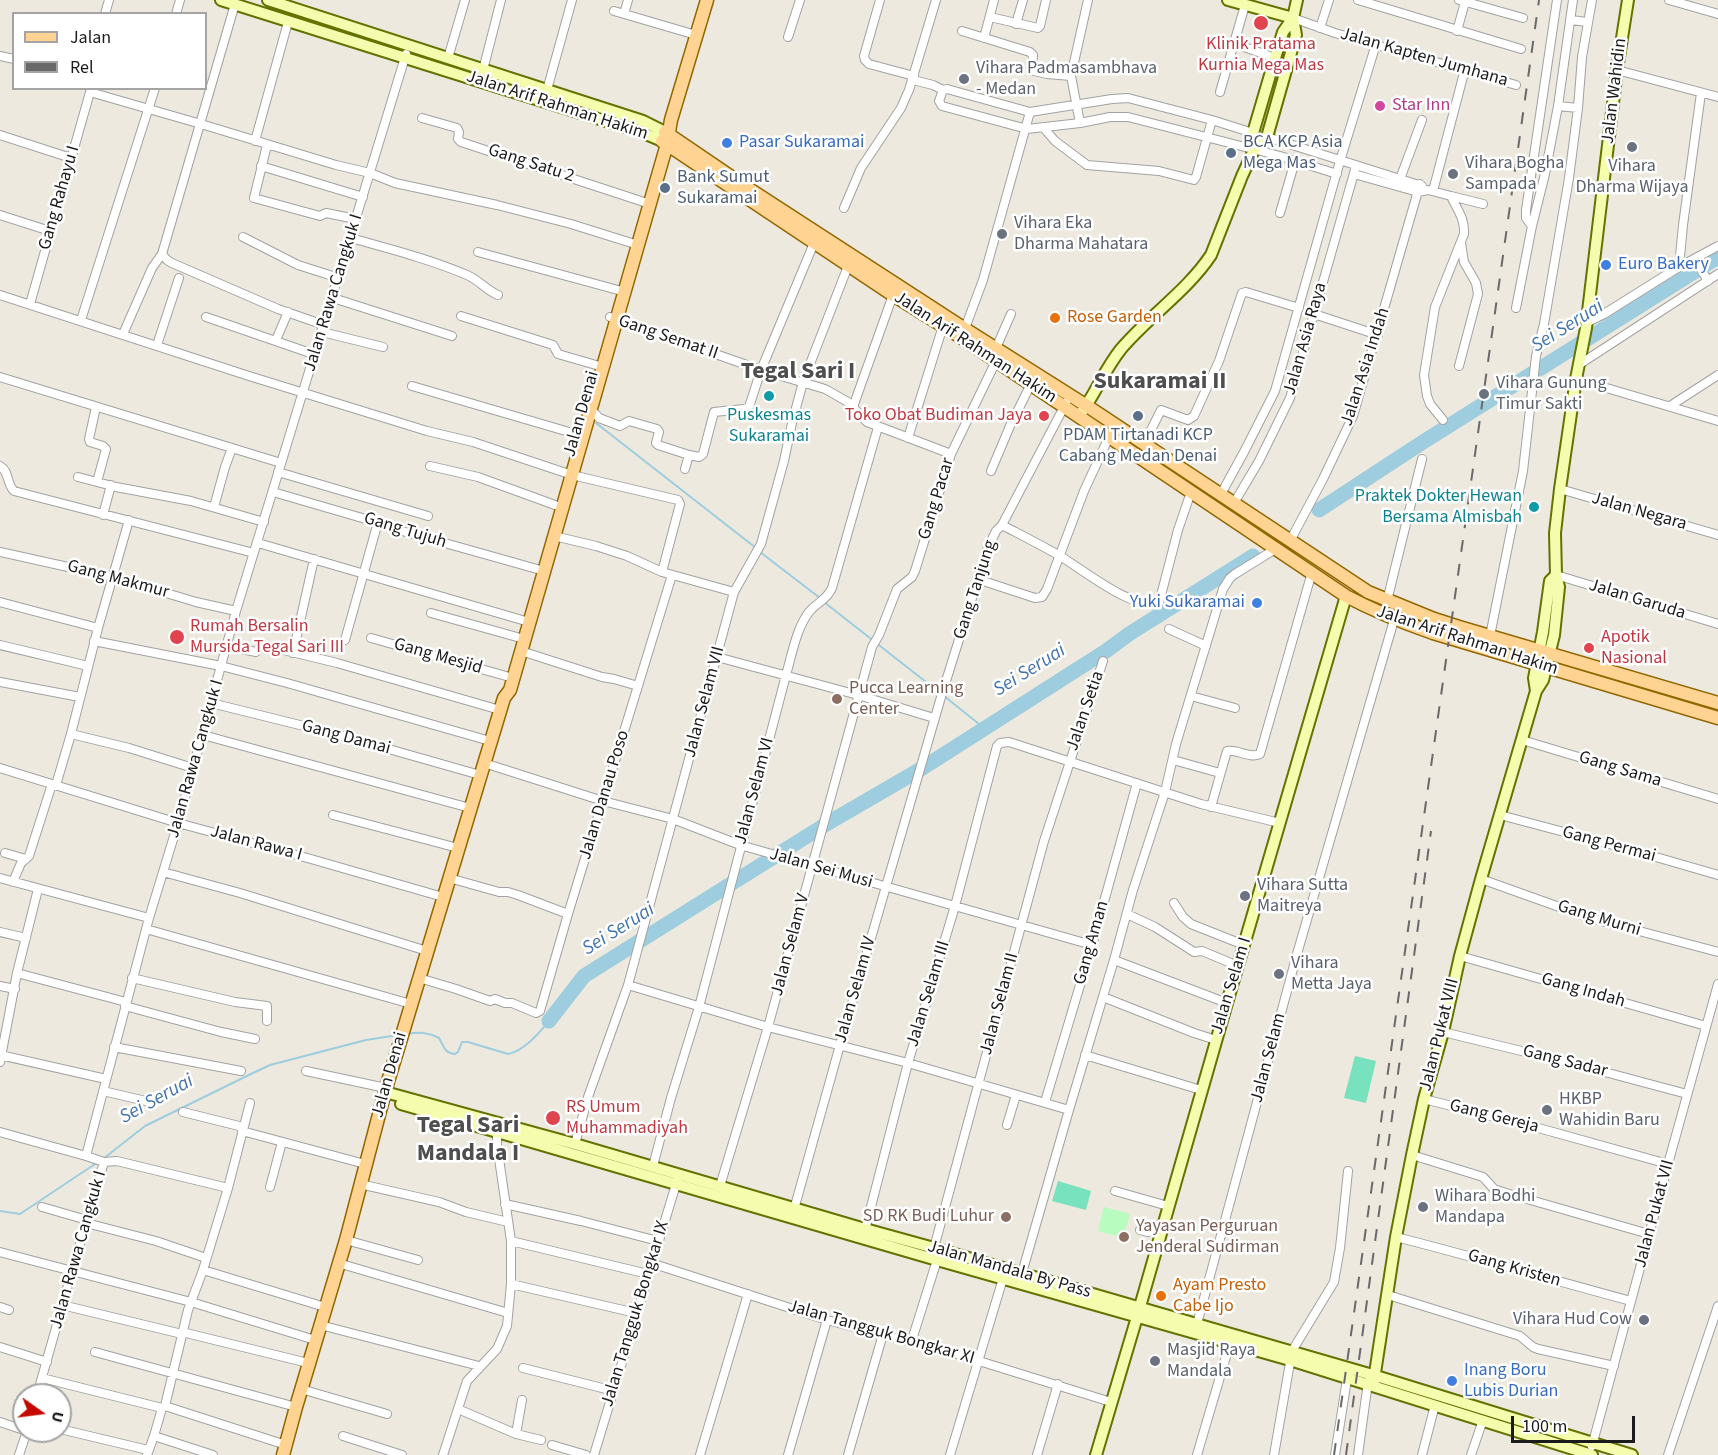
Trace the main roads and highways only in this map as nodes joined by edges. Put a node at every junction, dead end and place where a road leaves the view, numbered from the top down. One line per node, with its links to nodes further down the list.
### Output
1 (707, 0): 2 (main road, Jalan Denai)
2 (665, 137): 3 (main road, Jalan Denai); 5 (main road, Jalan Arif Rahman Hakim); 5 (main road, Jalan Arif Rahman Hakim)
3 (635, 244): 4 (main road, Jalan Denai); 4 (main road, Jalan Denai)
4 (613, 319): 8 (main road, Jalan Denai); 8 (main road, Jalan Denai)
5 (964, 333): 6 (main road, Jalan Arif Rahman Hakim)
6 (996, 354): 7 (main road, Jalan Arif Rahman Hakim); 7 (main road, Jalan Arif Rahman Hakim)
7 (1067, 401): 9 (main road, Jalan Arif Rahman Hakim)
8 (587, 408): 10 (main road, Jalan Denai); 10 (main road, Jalan Denai)
9 (1083, 411): 13 (main road, Jalan Arif Rahman Hakim); 14 (main road, Jalan Arif Rahman Hakim)
10 (569, 473): 11 (main road, Jalan Denai); 11 (main road, Jalan Denai)
11 (526, 621): 12 (main road, Jalan Denai); 12 (main road, Jalan Denai)
12 (504, 698): 15 (main road, Jalan Denai)
13 (1718, 703)
14 (1718, 718)
15 (285, 1450)

